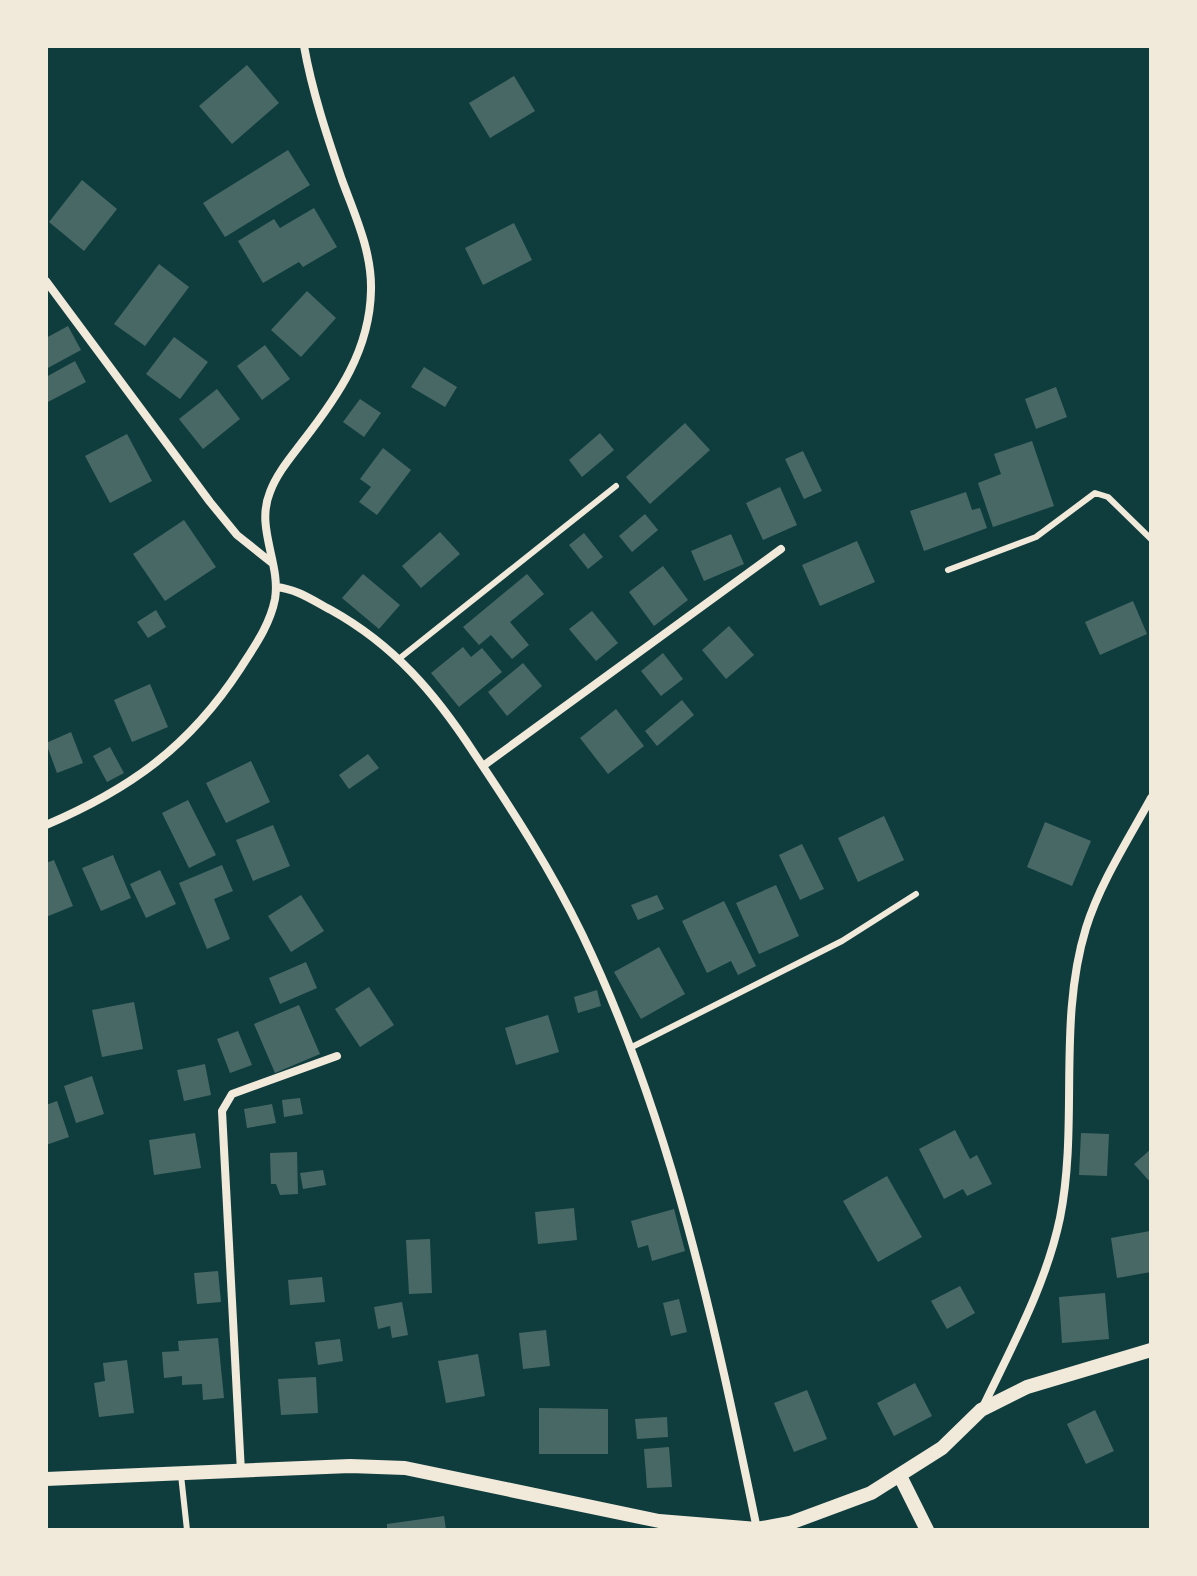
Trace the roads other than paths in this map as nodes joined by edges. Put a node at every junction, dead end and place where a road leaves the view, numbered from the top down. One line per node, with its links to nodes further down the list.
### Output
1 (304, 46): 6 (street)
2 (46, 281): 6 (street)
3 (616, 486): 9 (lane)
4 (1151, 539): 7 (lane)
5 (781, 549): 10 (street)
6 (272, 564): 8 (street)
7 (948, 570)
8 (276, 587): 9 (street); 12 (street)
9 (400, 658): 10 (street)
10 (483, 766): 14 (street)
11 (1151, 798): 17 (street)
12 (46, 825)
13 (916, 894): 14 (lane)
14 (630, 1048): 22 (street)
15 (337, 1056): 18 (street)
16 (1151, 1350): 17 (street)
17 (981, 1410): 20 (street)
18 (241, 1472): 19 (street); 22 (street)
19 (181, 1475): 21 (street); 23 (lane)
20 (901, 1478): 22 (street); 24 (street)
21 (46, 1479)
22 (757, 1529)
23 (187, 1530)
24 (927, 1530)

